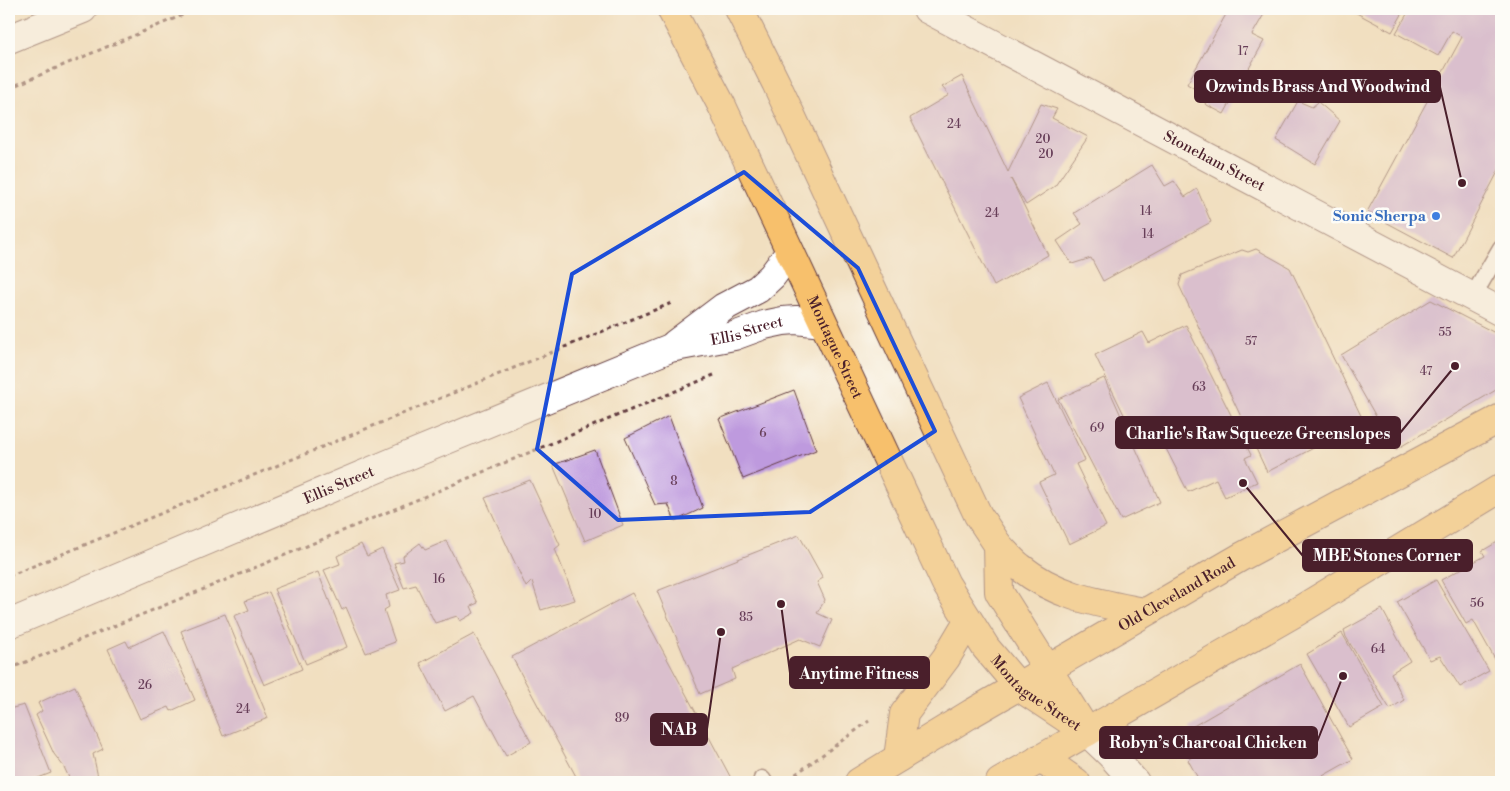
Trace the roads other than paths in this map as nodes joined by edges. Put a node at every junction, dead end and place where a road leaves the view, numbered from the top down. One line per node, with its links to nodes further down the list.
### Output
1 (83, 9): 5 (street)
2 (672, 9): 7 (main road, Montague Street)
3 (739, 9): 14 (main road)
4 (927, 9): 8 (street, Stoneham Street)
5 (9, 39)
6 (1501, 248): 8 (lane)
7 (790, 252): 10 (main road, Montague Street); 11 (street, Ellis Street)
8 (1473, 296): 9 (street, Stoneham Street)
9 (1501, 312)
10 (823, 323): 11 (street, Ellis Street); 16 (main road, Montague Street)
11 (670, 348): 17 (street, Ellis Street)
12 (1501, 418): 15 (main road, Old Cleveland Road)
13 (1501, 488): 20 (main road)
14 (998, 545): 15 (main road); 18 (main road, Montague Street)
15 (1144, 612): 18 (main road, Old Cleveland Road)
16 (968, 621): 19 (main road, Montague Street); 21 (main road)
17 (9, 624)
18 (1047, 670): 19 (main road, Old Cleveland Road); 20 (main road, Montague Street)
19 (1019, 687): 20 (main road, Montague Street); 21 (main road, Old Cleveland Road)
20 (1087, 732): 22 (main road); 26 (street)
21 (898, 758): 23 (main road, Old Cleveland Road)
22 (1039, 759): 24 (main road); 25 (main road)
23 (858, 782)
24 (1000, 782)
25 (1076, 782)
26 (1135, 782)

